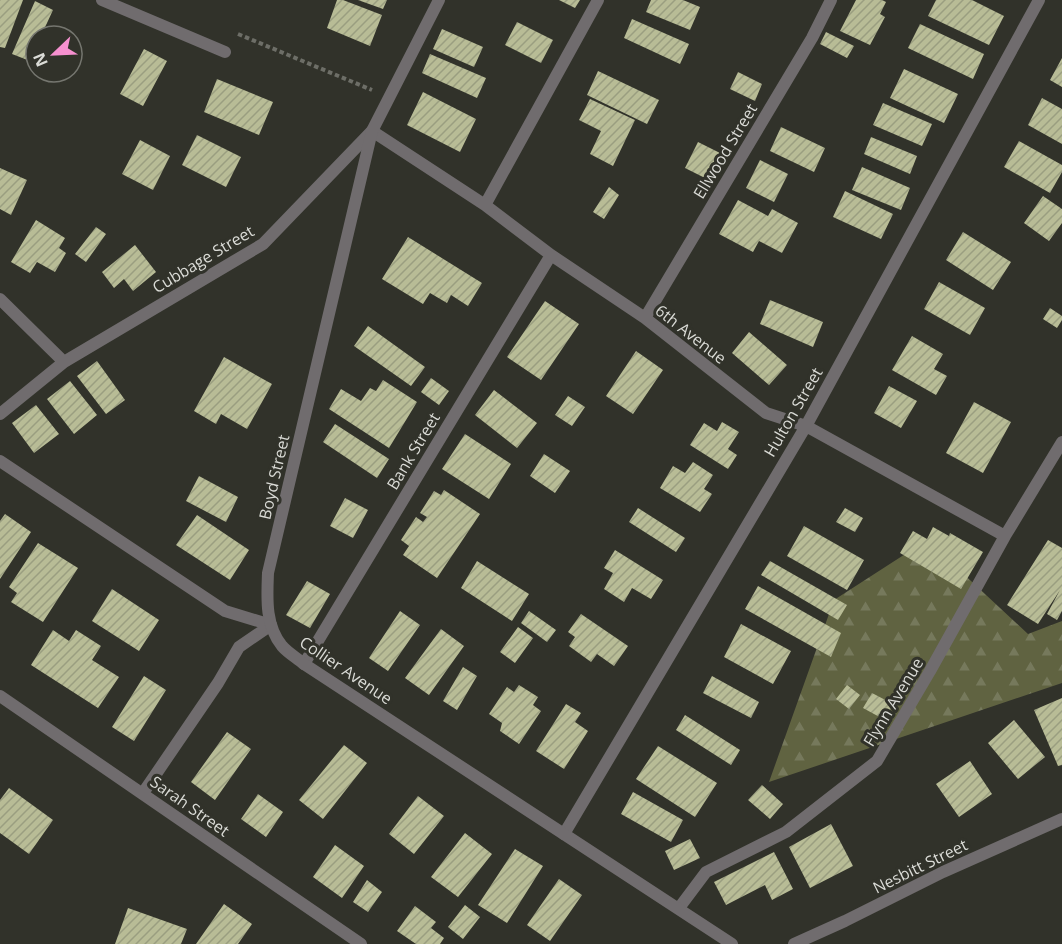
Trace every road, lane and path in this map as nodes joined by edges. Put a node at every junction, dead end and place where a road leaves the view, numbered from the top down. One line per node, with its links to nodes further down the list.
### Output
1 (102, 0): 6 (street)
2 (440, 0): 7 (street, Cubbage Street)
3 (598, 0): 9 (street)
4 (831, 0): 12 (street, Ellwood Street)
5 (1039, 0): 15 (street, Hulton Street)
6 (225, 52): 7 (path)
7 (389, 97): 8 (street, Cubbage Street)
8 (372, 130): 9 (street, 6th Avenue); 13 (street, Cubbage Street); 19 (street, Boyd Street)
9 (485, 205): 10 (street, 6th Avenue)
10 (551, 255): 12 (street, 6th Avenue); 20 (street, Bank Street)
11 (0, 299): 13 (street)
12 (645, 318): 15 (street, 6th Avenue)
13 (64, 362): 14 (street, Cubbage Street)
14 (0, 414)
15 (806, 426): 18 (street, 6th Avenue); 24 (street, Hulton Street)
16 (1062, 442): 18 (street, Flynn Avenue)
17 (0, 461): 19 (street)
18 (1005, 536): 25 (street, Flynn Avenue)
19 (271, 625): 20 (street, Collier Avenue); 22 (street)
20 (304, 664): 24 (street, Collier Avenue)
21 (0, 696): 22 (street, Sarah Street)
22 (143, 793): 26 (street, Sarah Street)
23 (1062, 819): 28 (street, Nesbitt Street)
24 (564, 834): 25 (street, Collier Avenue)
25 (679, 908): 27 (street, Collier Avenue)
26 (361, 944)
27 (732, 944)
28 (794, 944)

